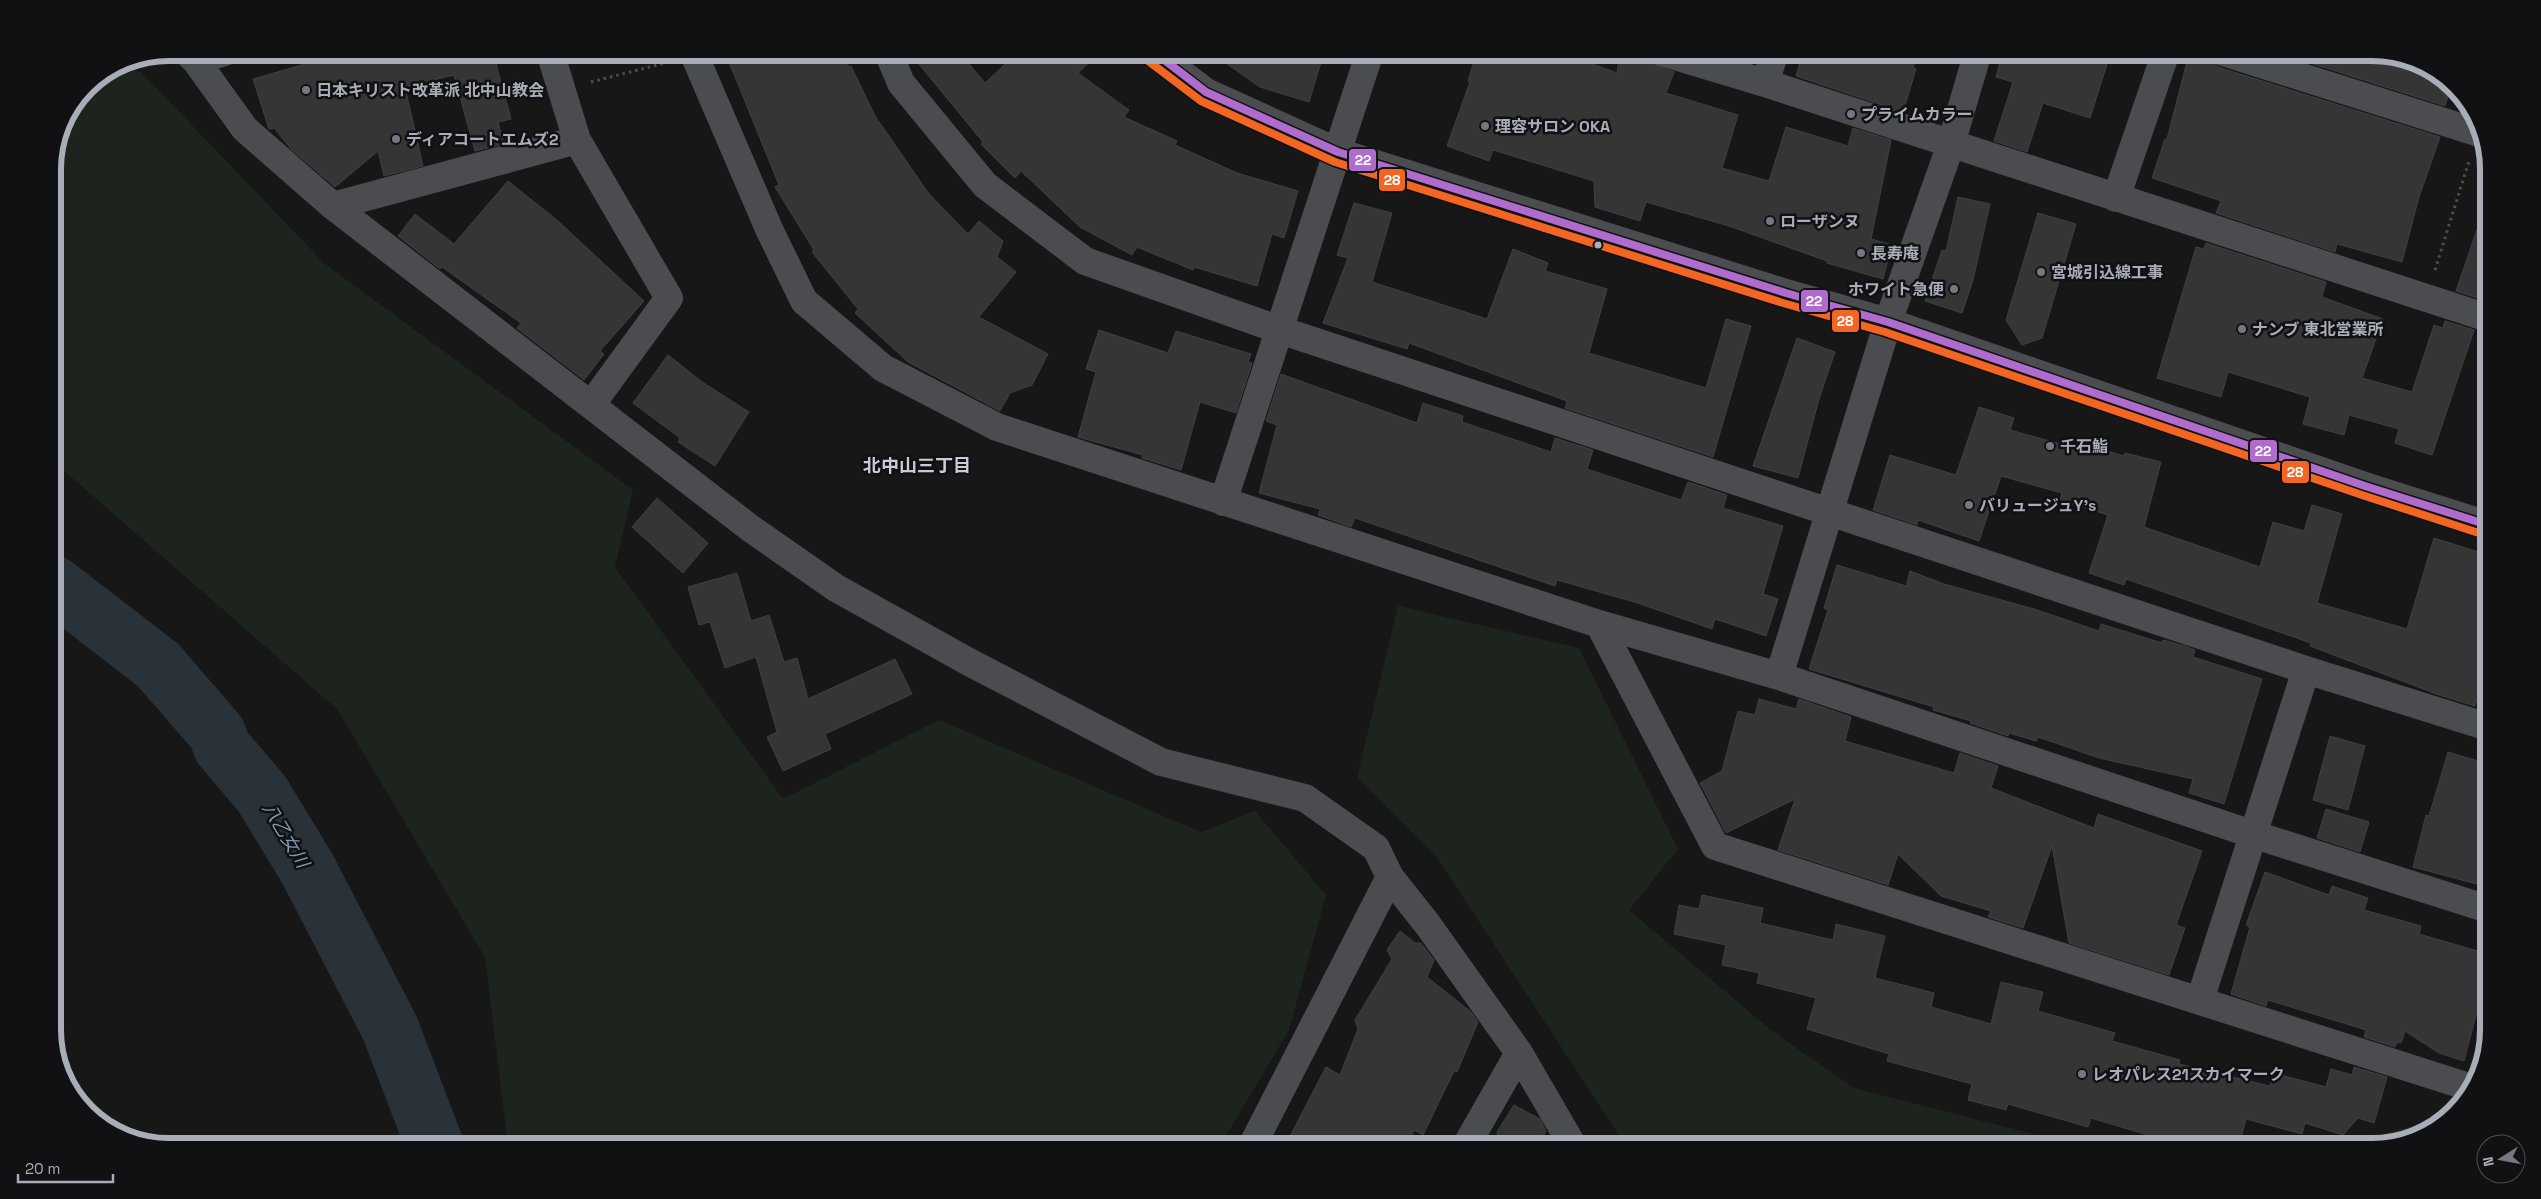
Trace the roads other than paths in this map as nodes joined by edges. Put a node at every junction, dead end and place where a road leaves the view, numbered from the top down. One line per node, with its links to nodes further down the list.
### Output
1 (194, 61): 18 (street)
2 (553, 61): 14 (street)
3 (697, 61): 23 (street)
4 (892, 61): 21 (street)
5 (1166, 61): 16 (street)
6 (1367, 61): 16 (street)
7 (1692, 61): 12 (street)
8 (1772, 61): 12 (street)
9 (1975, 61): 15 (street)
10 (2163, 61): 17 (street)
11 (2251, 61): 13 (street)
12 (1765, 83): 15 (street)
13 (2473, 131)
14 (577, 140): 18 (street); 22 (street)
15 (1951, 144): 17 (street); 20 (street)
16 (1338, 152): 20 (street); 21 (street)
17 (2116, 198): 19 (street)
18 (334, 206): 22 (street)
19 (2480, 315)
20 (1888, 322): 24 (street); 25 (street)
21 (1280, 330): 23 (street); 24 (street)
22 (591, 405): 31 (street)
23 (1223, 502): 26 (street)
24 (1829, 512): 27 (street); 28 (street)
25 (2480, 522)
26 (1599, 624): 28 (street); 33 (street)
27 (2306, 670): 29 (street); 30 (street)
28 (1779, 676): 30 (street)
29 (2480, 724)
30 (2252, 834): 32 (street); 33 (street)
31 (1390, 877): 34 (street); 36 (street)
32 (2480, 906)
33 (2200, 1000): 35 (street)
34 (1519, 1053): 37 (street); 38 (street)
35 (2464, 1085)
36 (1256, 1138)
37 (1471, 1138)
38 (1567, 1138)

